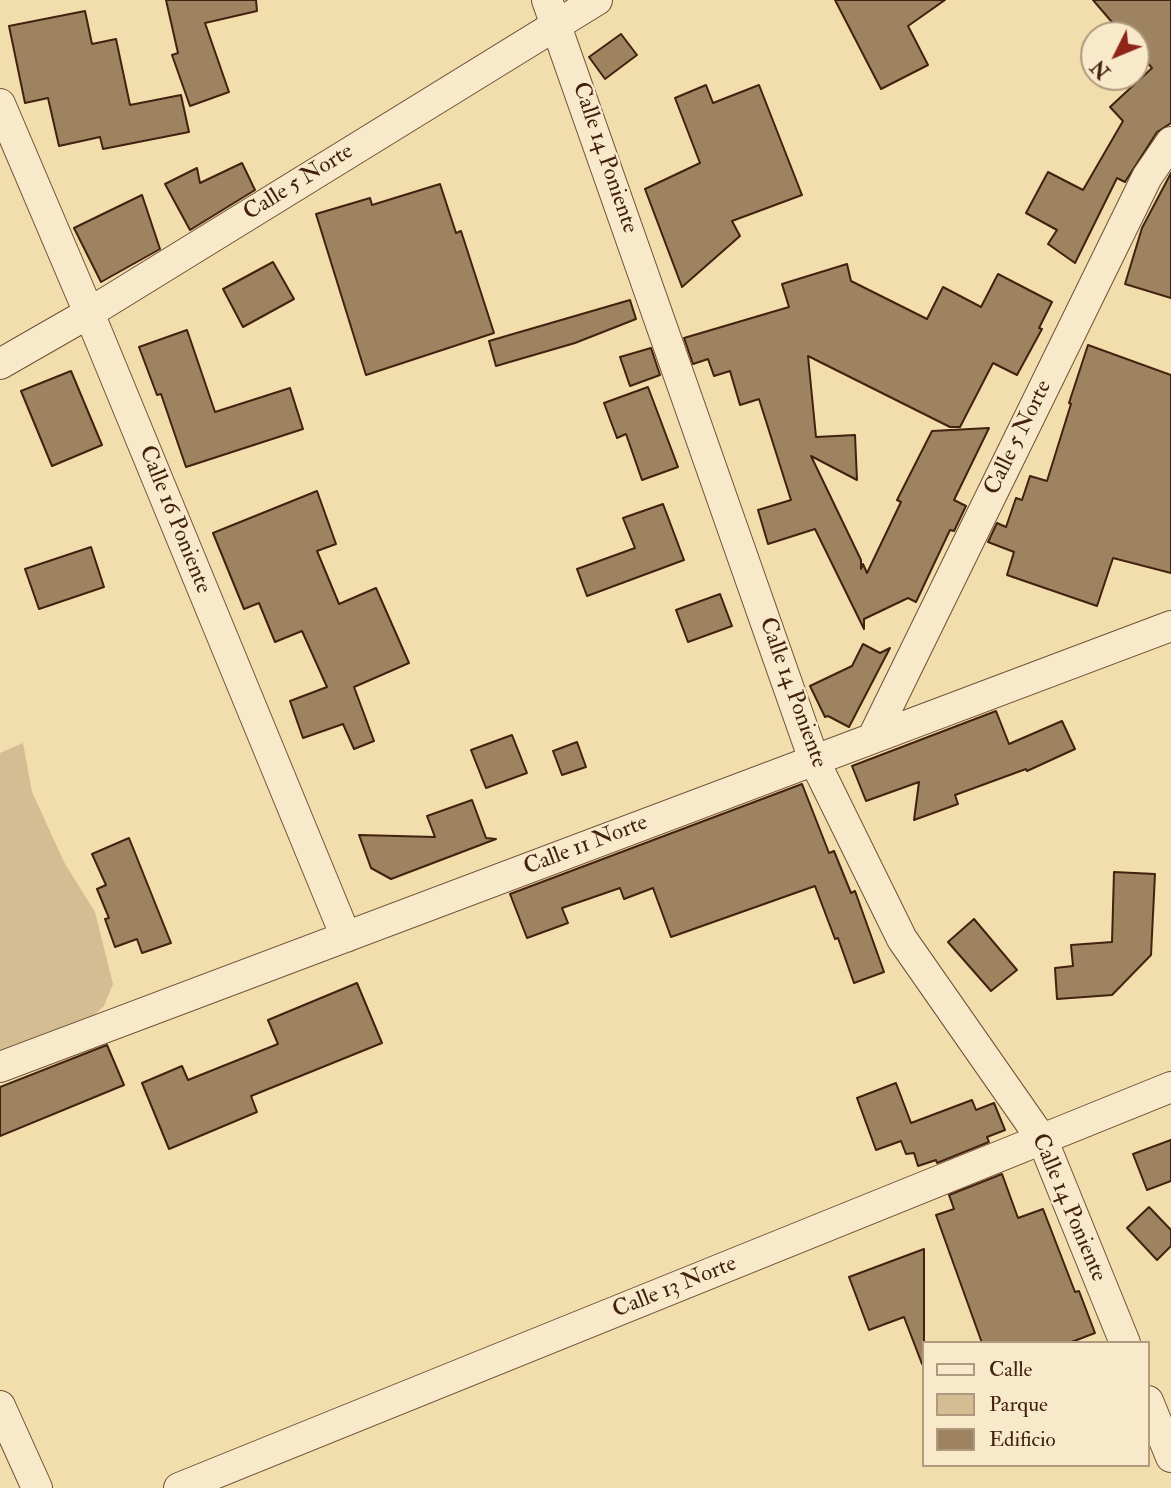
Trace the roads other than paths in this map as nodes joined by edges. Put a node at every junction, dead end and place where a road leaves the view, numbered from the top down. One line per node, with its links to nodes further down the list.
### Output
1 (597, 0): 2 (street, Calle 5 Norte)
2 (552, 11): 5 (street, Calle 5 Norte); 9 (street, Calle 14 Poniente)
3 (0, 104): 5 (street, Calle 16 Poniente)
4 (1171, 142): 8 (street, Calle 5 Norte)
5 (89, 313): 6 (street, Calle 5 Norte); 10 (street, Calle 16 Poniente)
6 (0, 364)
7 (1171, 626): 8 (street, Calle 11 Norte)
8 (873, 737): 9 (street, Calle 11 Norte)
9 (814, 760): 10 (street, Calle 11 Norte); 13 (street, Calle 14 Poniente)
10 (346, 937): 11 (street, Calle 11 Norte)
11 (0, 1067)
12 (1171, 1087): 13 (street, Calle 13 Norte)
13 (1043, 1140): 14 (street, Calle 14 Poniente); 19 (street, Calle 13 Norte)
14 (1124, 1341)
15 (0, 1406): 18 (street)
16 (1150, 1406): 17 (street)
17 (1171, 1457)
18 (37, 1488)
19 (179, 1488)

